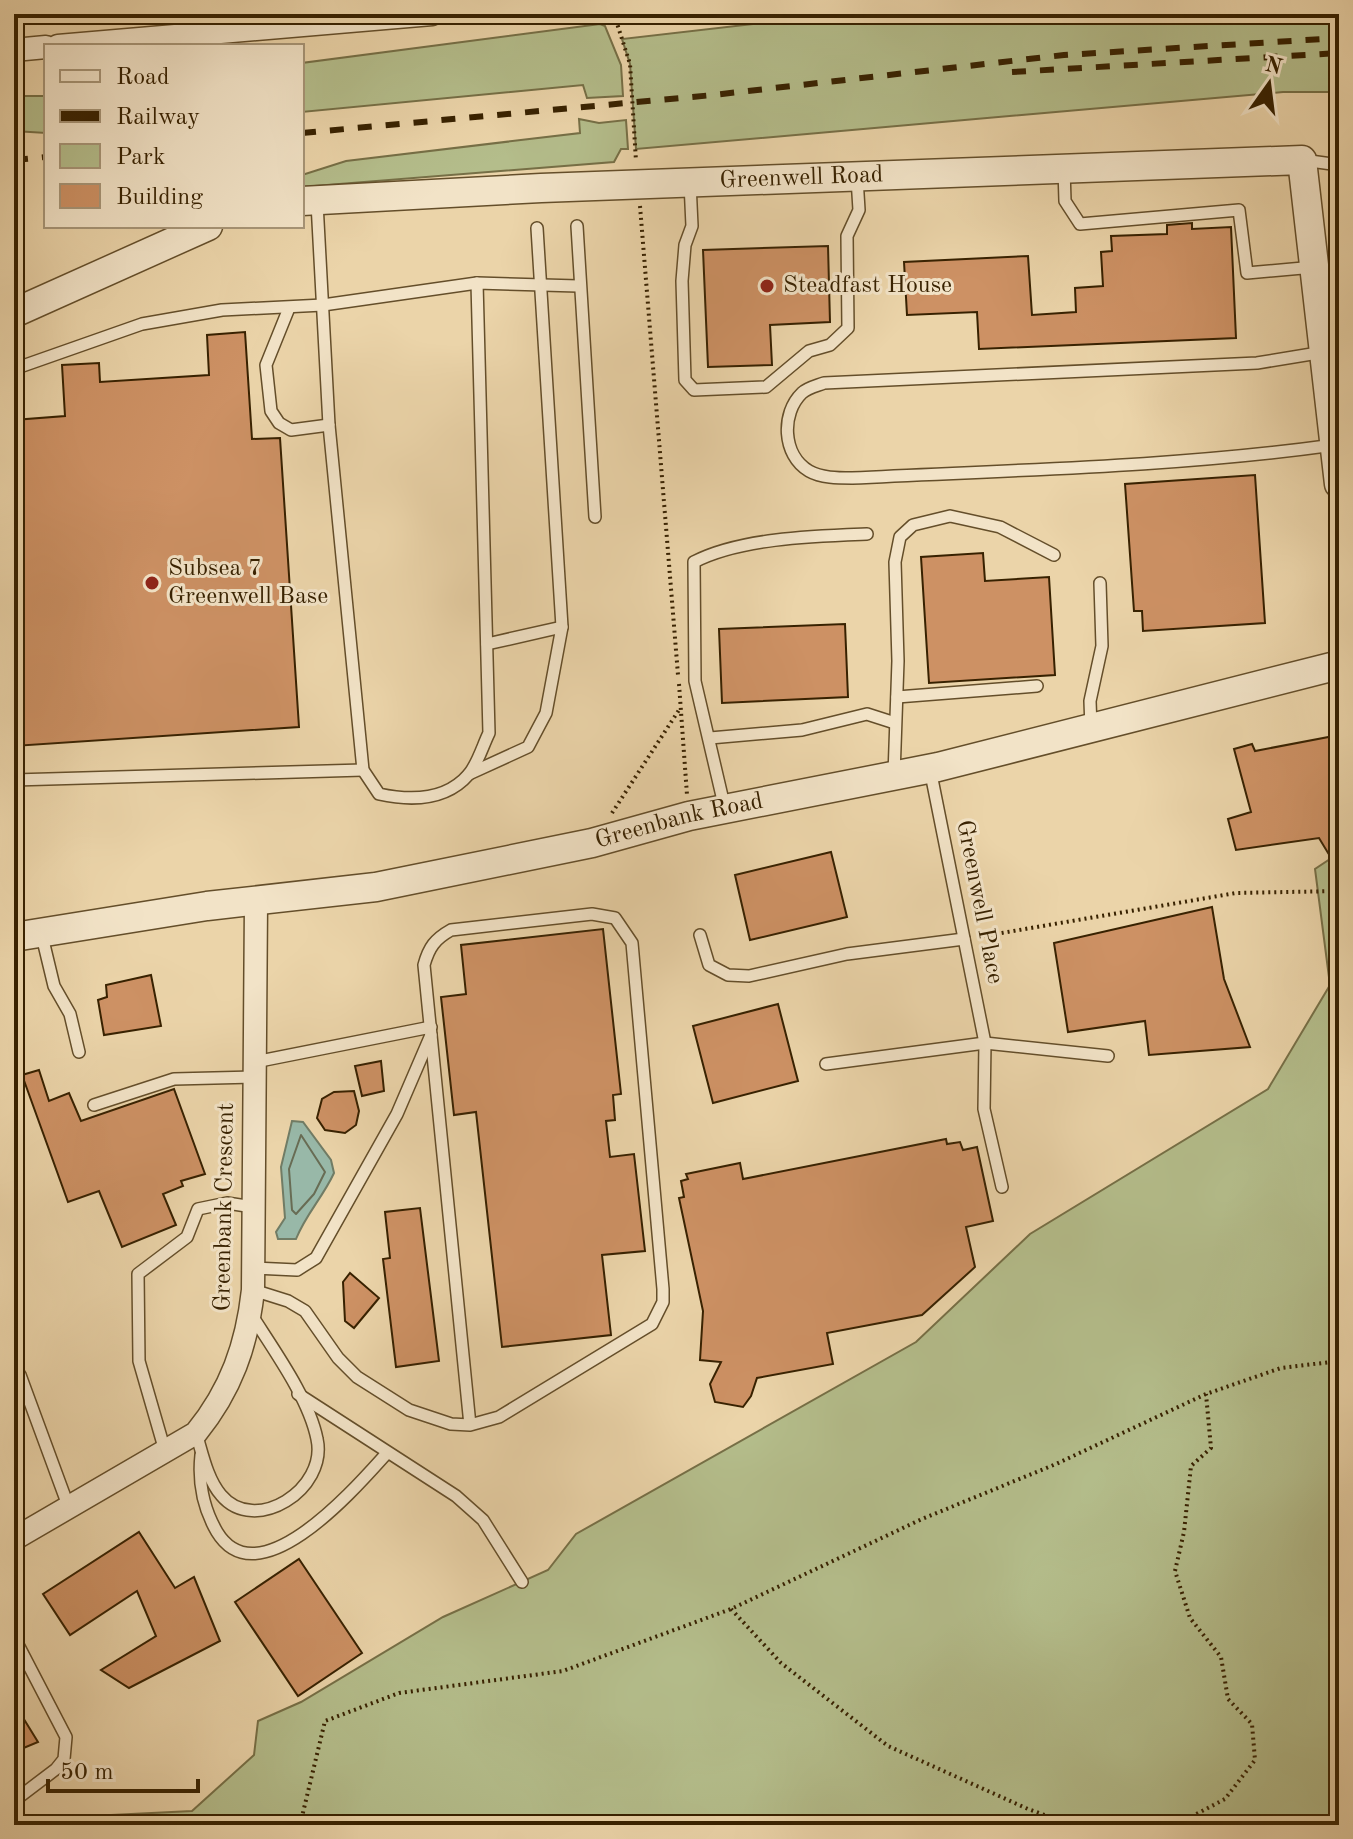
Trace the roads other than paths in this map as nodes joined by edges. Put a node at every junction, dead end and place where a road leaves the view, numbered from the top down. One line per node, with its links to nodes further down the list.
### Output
1 (432, 14): 2 (street)
2 (81, 44)
3 (44, 47): 4 (street)
4 (14, 50)
5 (1302, 160): 6 (lane); 7 (street, Greenwell Road); 14 (street)
6 (1339, 165)
7 (1064, 169): 8 (street, Greenwell Road); 14 (lane)
8 (857, 177): 9 (street, Greenwell Road); 9 (lane)
9 (690, 183): 10 (street, Greenwell Road)
10 (309, 199): 18 (lane)
11 (577, 226): 17 (lane)
12 (204, 228): 20 (street)
13 (537, 228): 16 (lane)
14 (1314, 267): 21 (street)
15 (477, 283): 16 (lane); 18 (lane); 31 (lane)
16 (542, 285): 17 (lane); 30 (lane)
17 (578, 286): 26 (lane)
18 (323, 305): 19 (lane); 23 (lane)
19 (289, 308): 22 (lane); 23 (lane)
20 (14, 313)
21 (1324, 352): 24 (street); 24 (lane)
22 (14, 369)
23 (329, 425): 39 (lane)
24 (1335, 434): 25 (street)
25 (1339, 484)
26 (595, 517)
27 (867, 534): 37 (lane)
28 (1054, 555): 34 (lane)
29 (1100, 583): 36 (lane)
30 (562, 627): 31 (lane); 40 (lane)
31 (487, 644): 40 (lane)
32 (1339, 665): 36 (street, Greenbank Road)
33 (1037, 686): 34 (lane)
34 (897, 697): 35 (lane)
35 (895, 723): 37 (lane); 41 (lane)
36 (1091, 728): 38 (street, Greenbank Road)
37 (710, 738): 43 (lane)
38 (929, 769): 41 (street, Greenbank Road); 47 (lane, Greenwell Place)
39 (363, 770): 40 (lane); 42 (lane)
40 (469, 774)
41 (894, 776): 43 (street, Greenbank Road)
42 (14, 780)
43 (725, 809): 44 (street, Greenbank Road)
44 (256, 903): 45 (street, Greenbank Road); 53 (street, Greenbank Crescent)
45 (28, 934): 50 (lane)
46 (700, 935): 47 (lane)
47 (964, 939): 49 (lane, Greenwell Place)
48 (431, 1031): 53 (lane); 57 (lane); 61 (lane); 61 (lane)
49 (985, 1043): 51 (lane); 52 (lane); 55 (lane, Greenwell Place)
50 (79, 1052)
51 (1108, 1056)
52 (826, 1064)
53 (254, 1070): 54 (lane); 56 (street, Greenbank Crescent)
54 (94, 1105)
55 (1002, 1187)
56 (253, 1207): 57 (street, Greenbank Crescent); 63 (lane)
57 (253, 1279): 58 (street, Greenbank Crescent); 61 (lane)
58 (250, 1313): 60 (lane); 62 (street, Greenbank Crescent)
59 (14, 1377): 65 (lane)
60 (297, 1394): 62 (lane); 64 (lane)
61 (470, 1425)
62 (199, 1441): 63 (street, Greenbank Crescent); 64 (lane)
63 (165, 1451): 65 (street, Greenbank Crescent)
64 (387, 1453): 67 (lane)
65 (70, 1509): 66 (street, Greenbank Crescent)
66 (14, 1539)
67 (522, 1582)
68 (14, 1637): 69 (lane)
69 (14, 1801)

